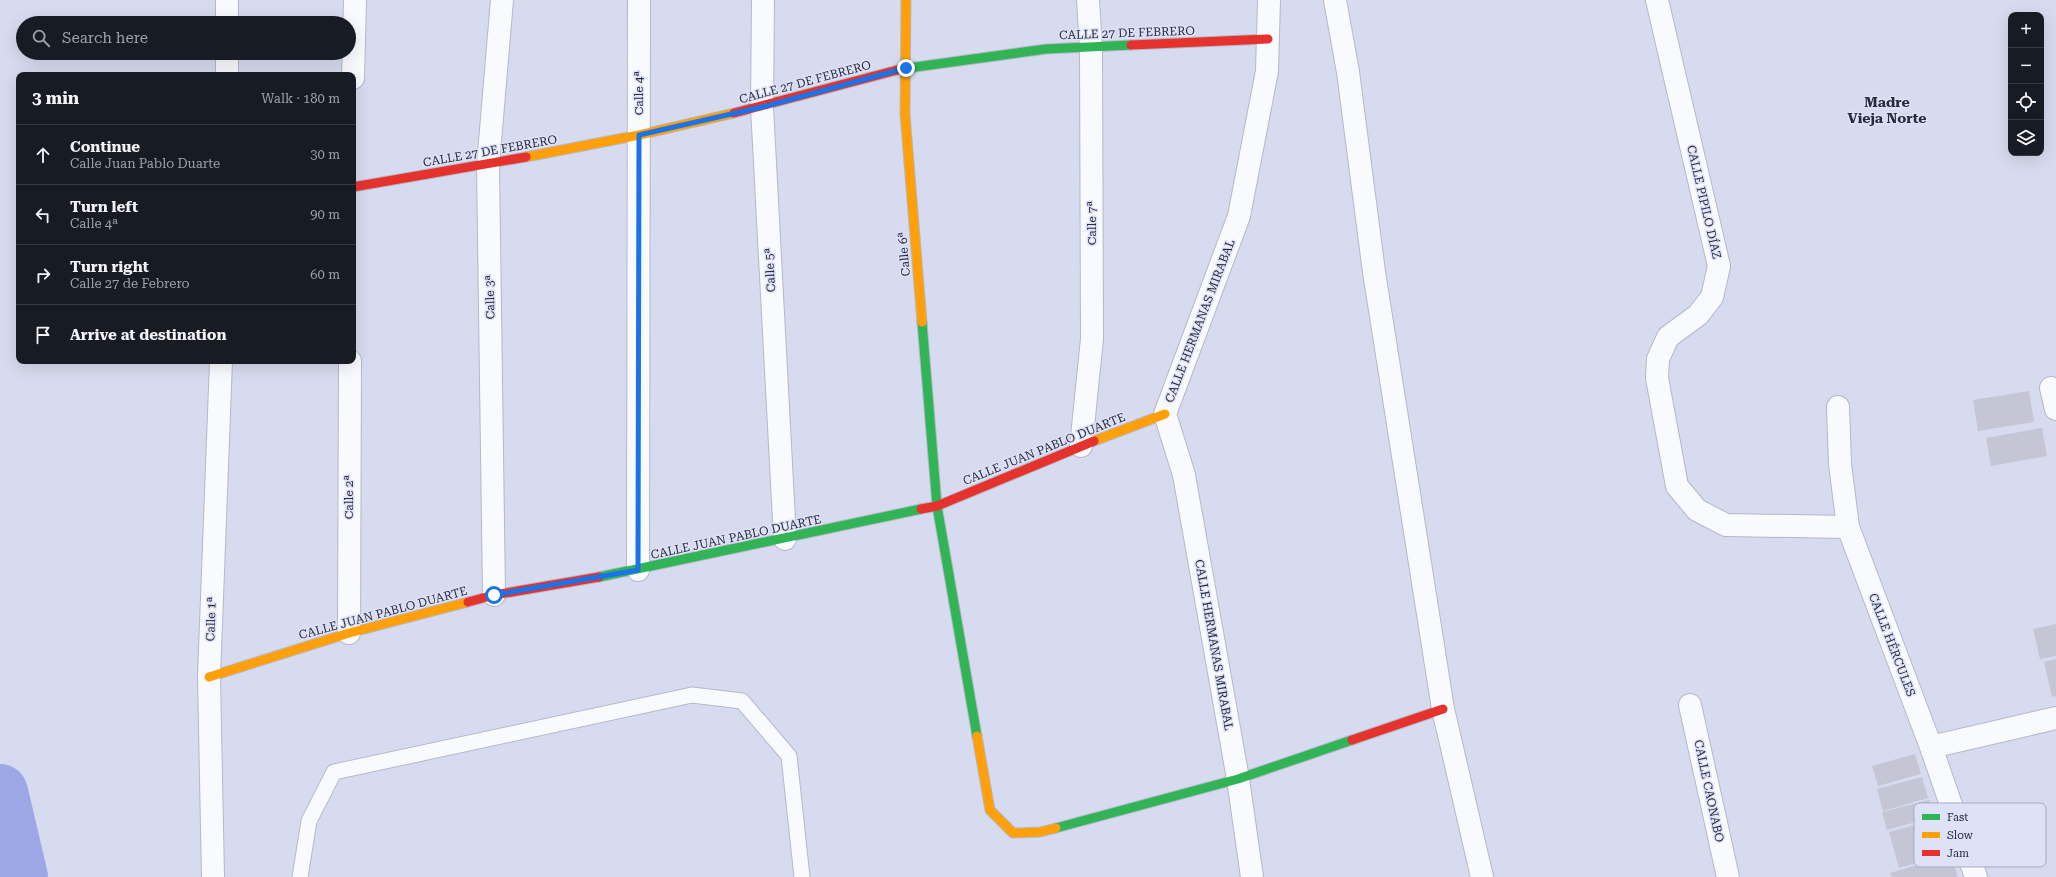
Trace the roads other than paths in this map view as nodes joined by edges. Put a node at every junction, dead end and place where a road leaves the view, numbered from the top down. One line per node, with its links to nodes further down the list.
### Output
1 (227, 0): 11 (street)
2 (355, 0): 12 (street)
3 (502, 0): 22 (street, Calle 3ª)
4 (639, 0): 21 (street, Calle 4ª)
5 (763, 0): 20 (street, Calle 5ª)
6 (906, 0): 17 (street, Calle 6ª)
7 (1088, 0): 14 (street, Calle 7ª)
8 (1268, 0): 13 (street, CALLE HERMANAS MIRABAL)
9 (1335, 0): 39 (street)
10 (1656, 0): 32 (street, CALLE PIPILO DÍAZ)
11 (227, 16)
12 (355, 16)
13 (1268, 39): 14 (street, CALLE 27 DE FEBRERO); 29 (street, CALLE HERMANAS MIRABAL)
14 (1091, 47): 17 (street, CALLE 27 DE FEBRERO); 30 (street, Calle 7ª)
15 (227, 60): 18 (street)
16 (353, 60): 19 (street)
17 (906, 68): 20 (street, CALLE 27 DE FEBRERO); 31 (street, Calle 6ª)
18 (227, 72)
19 (353, 72)
20 (762, 107): 21 (street, CALLE 27 DE FEBRERO); 33 (street, Calle 5ª)
21 (639, 135): 22 (street, CALLE 27 DE FEBRERO); 34 (street, Calle 4ª)
22 (488, 165): 23 (street, CALLE 27 DE FEBRERO); 35 (street, Calle 3ª)
23 (356, 187)
24 (221, 364): 37 (street, Calle 1ª)
25 (350, 364): 36 (street, Calle 2ª)
26 (2051, 388): 28 (street)
27 (1838, 407): 32 (street, CALLE HÉRCULES)
28 (2056, 409)
29 (1165, 414): 30 (street, CALLE JUAN PABLO DUARTE); 42 (street, CALLE HERMANAS MIRABAL)
30 (1081, 446): 31 (street, CALLE JUAN PABLO DUARTE)
31 (936, 506): 33 (street, CALLE JUAN PABLO DUARTE); 42 (street, Calle 6ª)
32 (1848, 527): 41 (street, CALLE HÉRCULES)
33 (785, 539): 34 (street, CALLE JUAN PABLO DUARTE)
34 (638, 570): 35 (street, CALLE JUAN PABLO DUARTE)
35 (494, 595): 36 (street, CALLE JUAN PABLO DUARTE)
36 (349, 633): 37 (street, CALLE JUAN PABLO DUARTE)
37 (209, 677): 45 (street, Calle 1ª)
38 (1690, 705): 50 (street, CALLE CAONABO)
39 (1443, 709): 42 (street, Calle 6ª); 49 (street)
40 (2056, 718): 41 (street)
41 (1931, 747): 43 (street, CALLE HÉRCULES)
42 (1238, 778): 48 (street, CALLE HERMANAS MIRABAL)
43 (1950, 803)
44 (1973, 867): 51 (street, CALLE HÉRCULES)
45 (213, 877)
46 (300, 877): 47 (lane)
47 (802, 877)
48 (1252, 877)
49 (1482, 877)
50 (1728, 877)
51 (1976, 877)

